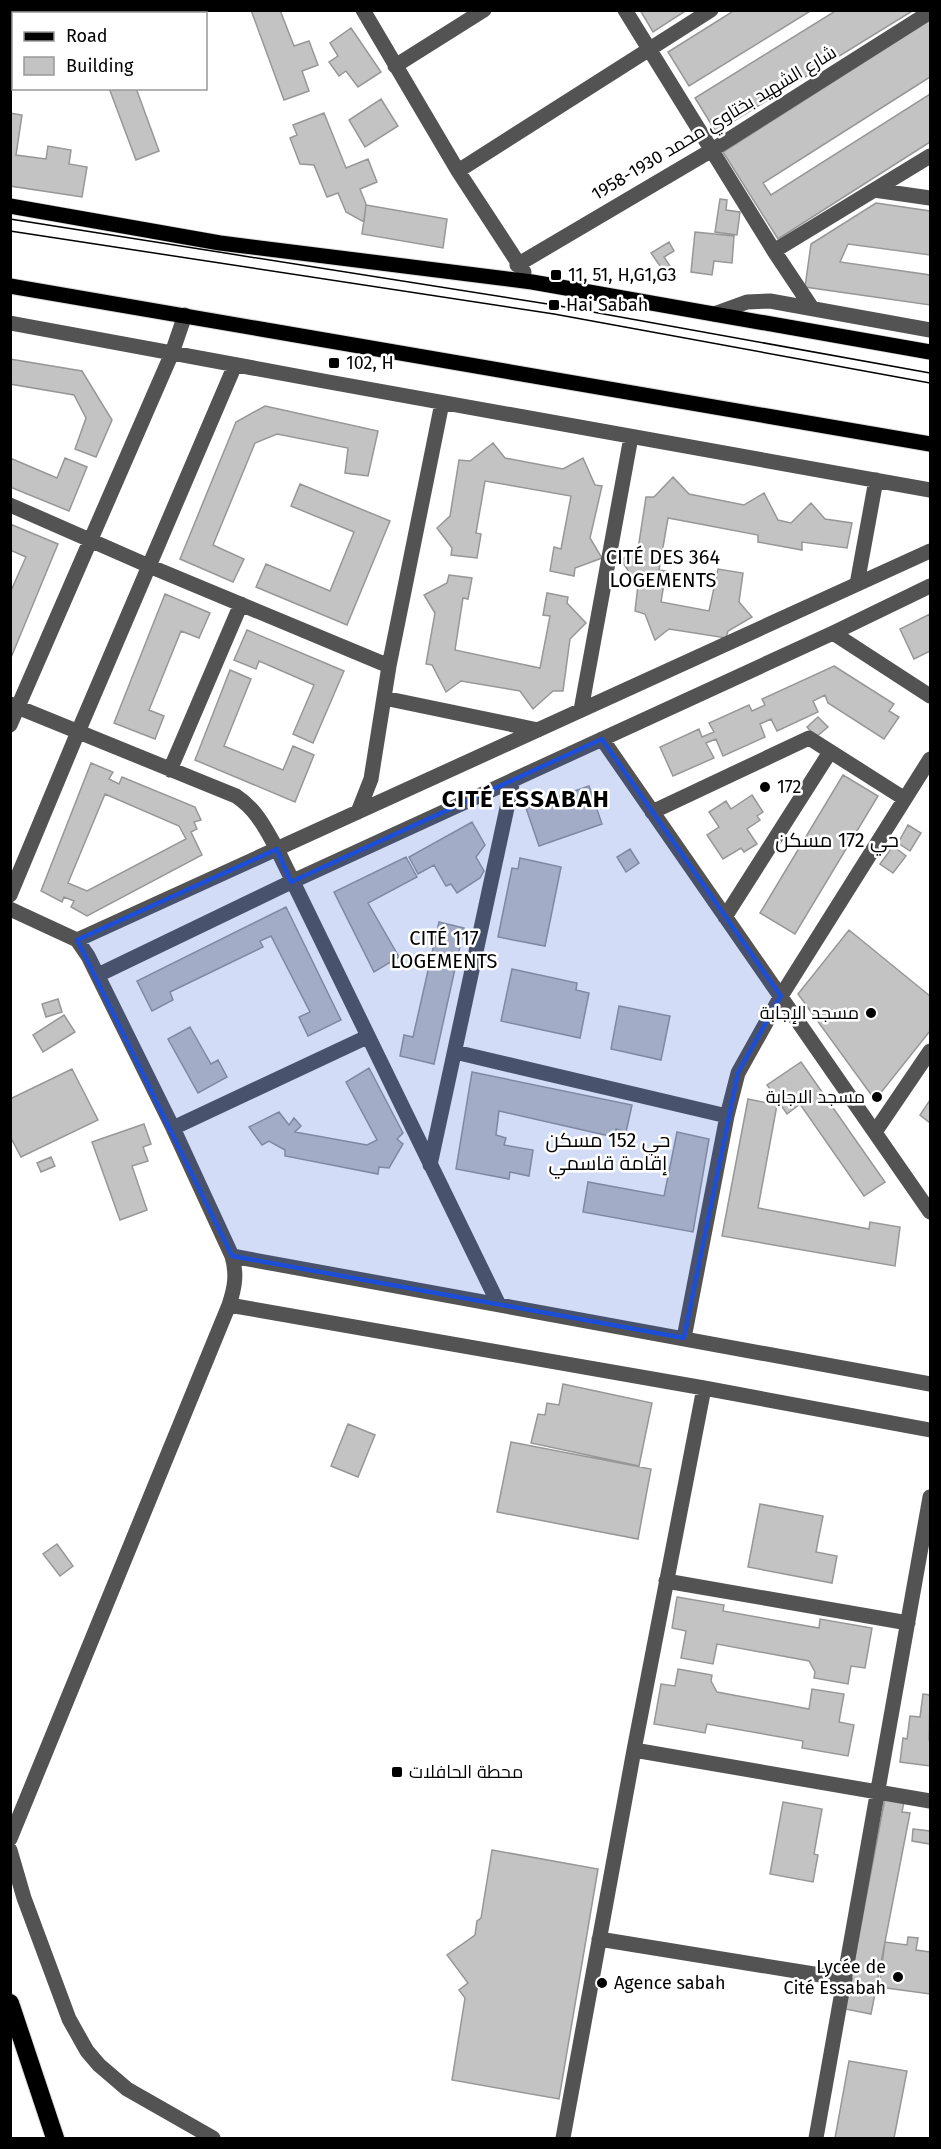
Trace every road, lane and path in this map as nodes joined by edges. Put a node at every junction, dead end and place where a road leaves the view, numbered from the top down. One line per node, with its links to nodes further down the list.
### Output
1 (363, 10): 7 (street)
2 (484, 10): 7 (street)
3 (625, 10): 6 (street)
4 (711, 10): 6 (street)
5 (930, 12): 8 (street, شارع الشهيد بختاوي محمد 1930-1958)
6 (649, 49): 8 (street); 10 (street)
7 (396, 66): 10 (street)
8 (712, 150): 14 (street); 15 (street, شارع الشهيد بختاوي محمد 1930-1958)
9 (930, 156): 11 (street)
10 (458, 171): 15 (street)
11 (874, 190): 12 (street); 14 (street)
12 (930, 198)
13 (10, 206): 16 (main road)
14 (774, 251): 18 (street)
15 (518, 265): 16 (street)
16 (531, 282): 19 (main road)
17 (10, 286): 20 (main road)
18 (812, 308): 19 (street); 22 (street)
19 (714, 314): 23 (main road)
20 (184, 315): 24 (street); 28 (main road)
21 (10, 323): 24 (street)
22 (930, 330)
23 (930, 352)
24 (172, 353): 25 (street); 32 (street)
25 (235, 365): 26 (street); 34 (street)
26 (442, 402): 27 (street); 39 (street)
27 (632, 437): 29 (street); 43 (street)
28 (930, 444)
29 (876, 480): 30 (street); 35 (street)
30 (930, 490)
31 (10, 505): 32 (street)
32 (90, 540): 34 (street); 42 (street)
33 (930, 551): 35 (street)
34 (149, 566): 37 (street); 46 (street)
35 (857, 584): 43 (street)
36 (930, 586): 38 (street)
37 (241, 604): 39 (street); 50 (street)
38 (833, 633): 40 (street); 47 (street)
39 (389, 666): 41 (street)
40 (930, 696)
41 (384, 698): 45 (street); 53 (street)
42 (14, 705): 44 (street); 46 (street)
43 (580, 710): 45 (street)
44 (10, 725)
45 (538, 730): 53 (street)
46 (78, 732): 50 (street); 57 (street)
47 (602, 739): 51 (street); 54 (street)
48 (830, 752): 52 (street); 54 (street); 59 (street)
49 (930, 759): 52 (street)
50 (170, 770): 55 (street)
51 (513, 780): 56 (street); 65 (street)
52 (905, 799): 62 (street)
53 (358, 812): 55 (street)
54 (652, 812): 59 (street)
55 (277, 849): 56 (street); 60 (street)
56 (291, 882): 61 (street); 63 (street)
57 (10, 895)
58 (10, 909): 60 (street)
59 (725, 917): 62 (street)
60 (77, 940): 61 (street)
61 (98, 975): 67 (street)
62 (781, 996): 66 (street); 68 (street)
63 (367, 1037): 67 (street); 69 (street)
64 (930, 1051): 68 (street)
65 (455, 1052): 66 (street); 69 (street)
66 (727, 1116): 74 (street)
67 (173, 1128): 71 (street)
68 (875, 1132): 70 (street)
69 (430, 1165): 73 (street)
70 (930, 1212)
71 (232, 1256): 72 (street); 73 (street)
72 (229, 1305): 76 (street); 84 (street)
73 (499, 1305): 74 (street)
74 (684, 1338): 75 (street)
75 (930, 1383)
76 (704, 1388): 77 (street); 79 (street)
77 (930, 1430)
78 (930, 1497): 80 (street)
79 (666, 1581): 80 (street); 81 (street)
80 (908, 1623): 82 (street)
81 (634, 1750): 82 (street); 86 (street)
82 (878, 1792): 83 (street); 87 (street)
83 (930, 1801)
84 (10, 1839)
85 (10, 1850): 90 (street)
86 (599, 1939): 87 (street); 91 (street)
87 (844, 1979): 92 (street)
88 (10, 2003): 89 (highway)
89 (55, 2139)
90 (213, 2139)
91 (563, 2139)
92 (816, 2139)

